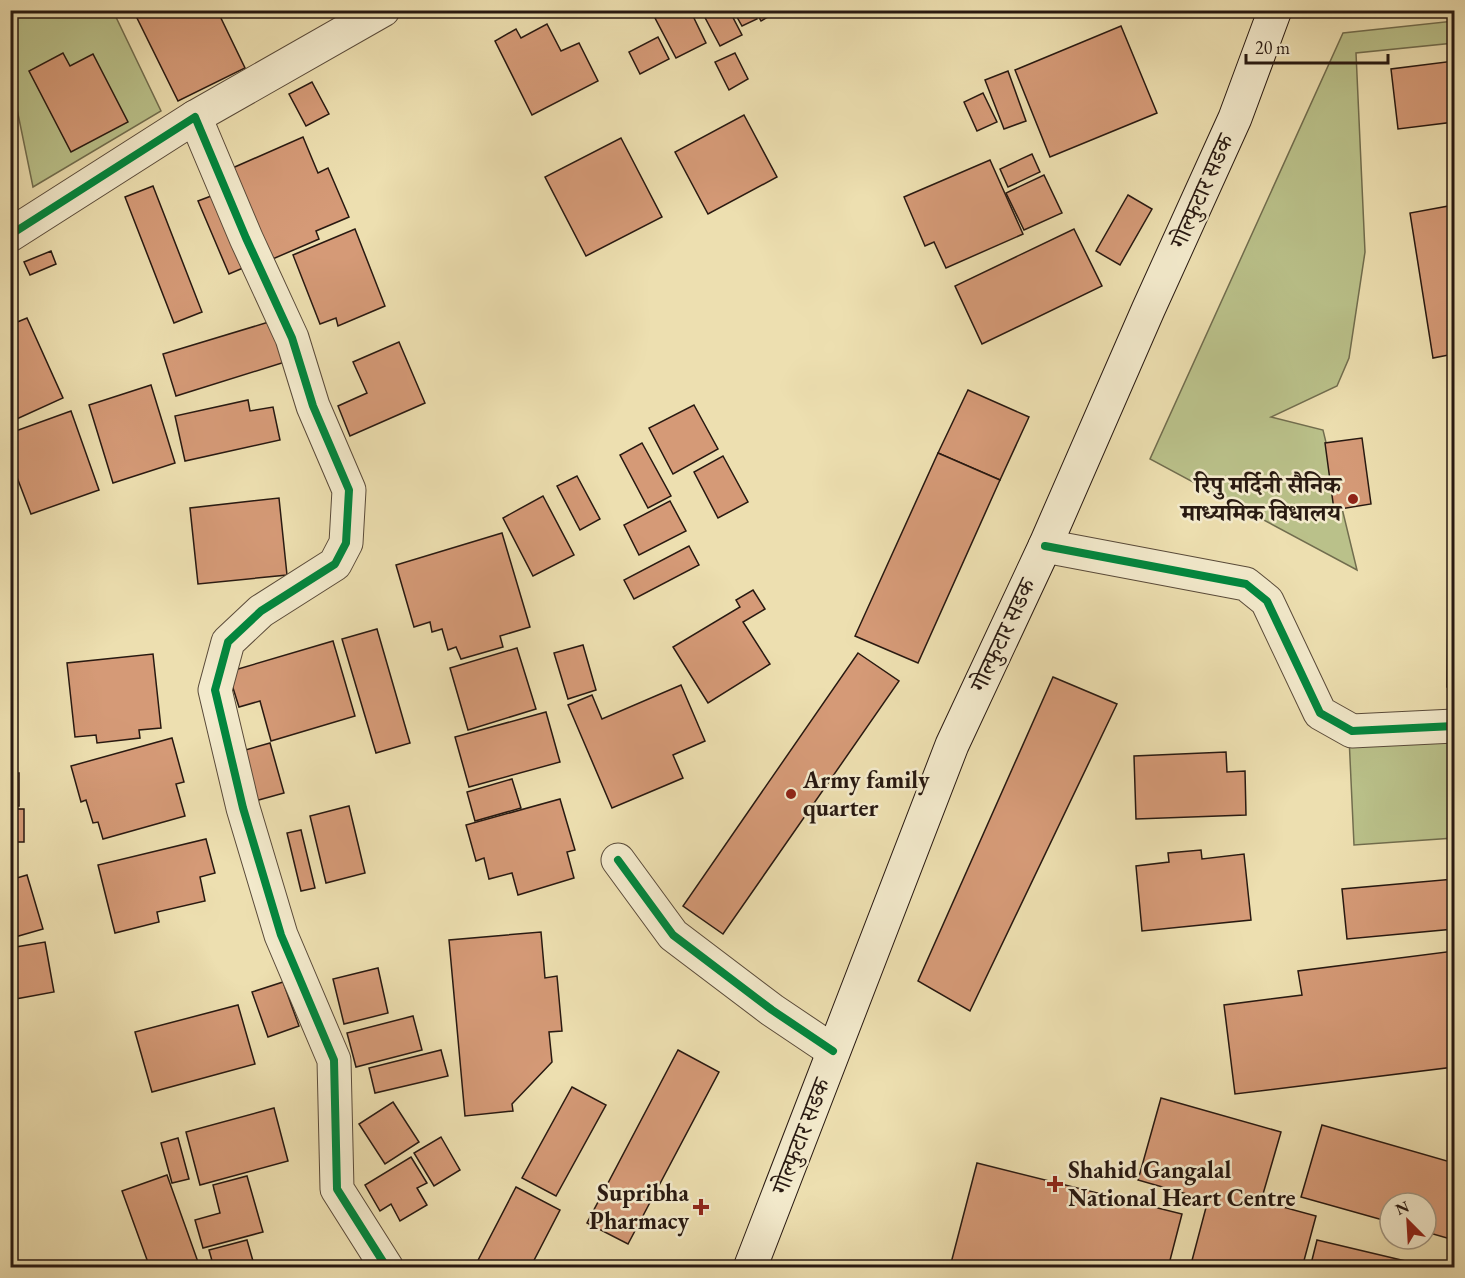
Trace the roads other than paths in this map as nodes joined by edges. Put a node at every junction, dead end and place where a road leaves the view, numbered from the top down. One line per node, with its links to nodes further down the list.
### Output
1 (383, 10): 3 (street)
2 (1275, 10): 5 (street, गोल्फुटार सडक)
3 (195, 117): 4 (street); 9 (street)
4 (10, 235)
5 (1045, 546): 6 (street); 8 (street, गोल्फुटार सडक)
6 (1455, 726)
7 (618, 860): 8 (street)
8 (833, 1051): 10 (street, गोल्फुटार सडक)
9 (387, 1268)
10 (750, 1268)

